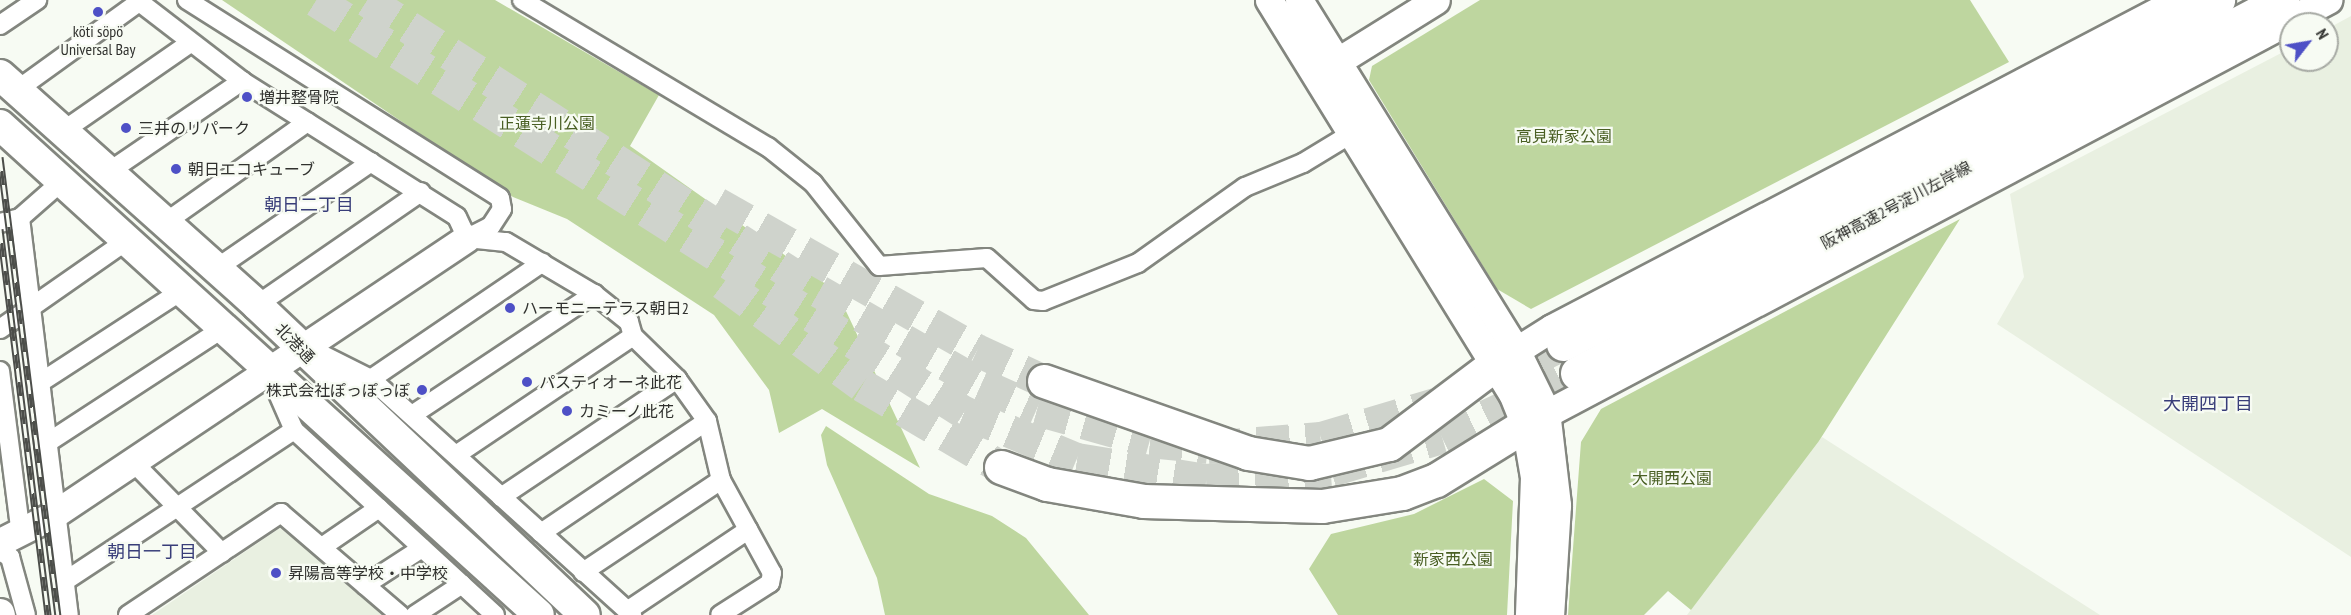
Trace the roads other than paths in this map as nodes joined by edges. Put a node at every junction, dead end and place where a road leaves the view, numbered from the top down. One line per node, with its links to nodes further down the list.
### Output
1 (37, 0): 11 (street)
2 (187, 0): 27 (street)
3 (522, 0): 18 (street)
4 (1269, 0): 13 (street)
5 (1299, 0): 13 (street)
6 (1436, 0): 13 (street)
7 (2282, 0): 10 (highway)
8 (2328, 0): 49 (street)
9 (138, 1): 12 (street); 15 (street)
10 (2203, 12): 38 (highway, 阪神高速2号淀川左岸線); 40 (street); 43 (highway, 阪神高速2号淀川左岸線)
11 (0, 25)
12 (189, 43): 14 (street); 19 (street)
13 (1326, 68): 18 (street)
14 (242, 81): 16 (street); 21 (street)
15 (9, 83): 19 (main road, 北港通)
16 (307, 122): 20 (street); 25 (street)
17 (0, 125): 22 (main road)
18 (1362, 126): 40 (street)
19 (63, 131): 21 (main road, 北港通)
20 (371, 162): 23 (street); 30 (street)
21 (110, 171): 25 (main road, 北港通)
22 (61, 182): 24 (street); 28 (main road)
23 (421, 192): 27 (street); 33 (street)
24 (20, 218): 26 (street); 34 (street)
25 (166, 222): 30 (main road, 北港通)
26 (0, 223)
27 (468, 238): 29 (street); 39 (street)
28 (126, 241): 31 (main road); 34 (street)
29 (542, 263): 32 (street); 44 (street)
30 (217, 268): 33 (main road, 北港通)
31 (181, 291): 35 (main road); 47 (street)
32 (594, 294): 37 (street); 48 (street)
33 (257, 305): 39 (main road, 北港通)
34 (31, 310): 36 (street); 47 (street)
35 (222, 329): 42 (main road); 52 (street)
36 (0, 330)
37 (633, 336): 45 (street); 53 (street)
38 (1563, 344)
39 (303, 347): 42 (street); 44 (street); 80 (main road, 北港通)
40 (1506, 357): 46 (highway); 49 (street)
41 (0, 371): 63 (street)
42 (268, 371): 51 (street); 54 (street); 79 (main road)
43 (1577, 373)
44 (371, 379): 48 (street)
45 (677, 379): 50 (street); 57 (street)
46 (1044, 381)
47 (38, 384): 52 (street)
48 (412, 416): 53 (street)
49 (1535, 418): 55 (highway); 82 (street); 83 (street)
50 (707, 421): 56 (street); 62 (street)
51 (294, 430): 58 (street); 59 (street)
52 (44, 445): 60 (street)
53 (456, 455): 57 (street)
54 (133, 462): 58 (street); 60 (street)
55 (1001, 467)
56 (722, 480): 61 (street); 68 (street)
57 (501, 497): 62 (street)
58 (177, 507): 67 (street); 69 (street)
59 (379, 508): 64 (street); 65 (street)
60 (53, 514): 63 (street); 69 (street)
61 (747, 530): 72 (street); 81 (street)
62 (541, 533): 68 (street)
63 (11, 538)
64 (322, 547): 67 (street); 71 (street)
65 (422, 548): 70 (street); 71 (street)
66 (0, 551): 73 (street)
67 (222, 553): 75 (street)
68 (584, 572): 72 (street)
69 (62, 583): 74 (street)
70 (462, 584): 77 (street); 78 (street)
71 (365, 585): 76 (street)
72 (629, 613)
73 (26, 615)
74 (69, 615)
75 (128, 615)
76 (400, 615)
77 (415, 615)
78 (495, 615)
79 (539, 615)
80 (585, 615)
81 (720, 615)
82 (1529, 615)
83 (1551, 615)

